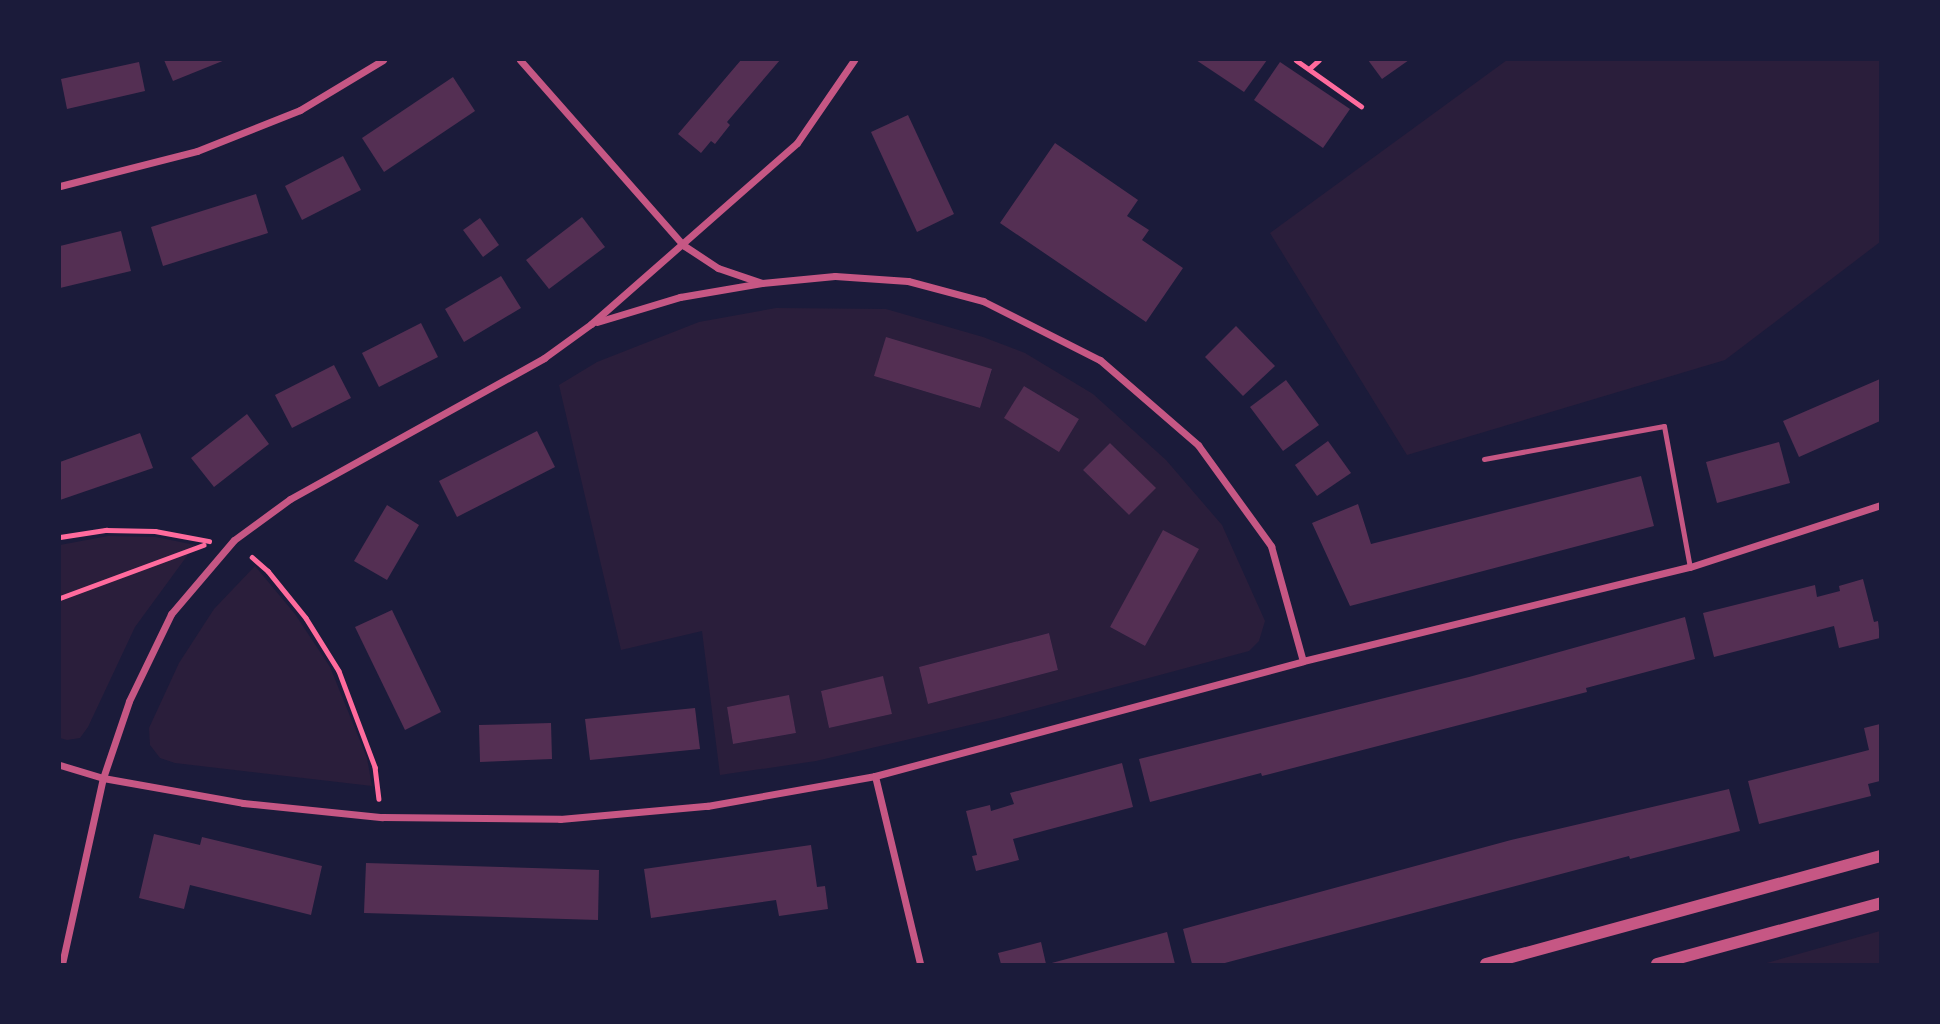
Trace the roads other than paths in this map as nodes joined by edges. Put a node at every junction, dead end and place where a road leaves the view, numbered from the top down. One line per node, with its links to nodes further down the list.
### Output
1 (383, 60): 4 (street)
2 (520, 60): 5 (street)
3 (854, 60): 5 (street)
4 (60, 186)
5 (683, 246): 6 (street); 7 (street)
6 (762, 283): 7 (street); 11 (street)
7 (591, 324): 14 (street)
8 (1484, 459): 10 (lane)
9 (1881, 505): 10 (street)
10 (1690, 567): 11 (street)
11 (1303, 661): 13 (street)
12 (60, 765): 14 (street)
13 (875, 776): 14 (street); 18 (street)
14 (103, 778): 17 (street)
15 (1881, 856): 19 (street)
16 (1881, 903): 20 (street)
17 (62, 964)
18 (920, 964)
19 (1486, 964)
20 (1657, 964)

